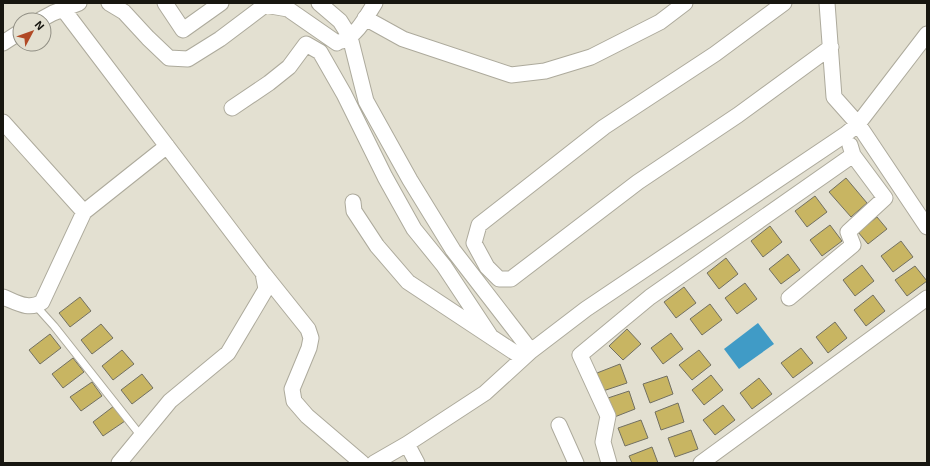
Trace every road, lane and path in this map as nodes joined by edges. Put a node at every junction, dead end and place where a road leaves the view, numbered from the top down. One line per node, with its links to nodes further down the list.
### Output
1 (79, 3): 10 (street)
2 (109, 3): 15 (street)
3 (165, 3): 4 (street)
4 (221, 3)
5 (319, 3): 15 (street)
6 (375, 3): 12 (street)
7 (685, 3): 12 (street)
8 (784, 3): 17 (street)
9 (828, 3): 17 (street)
10 (63, 9): 11 (street); 23 (street)
11 (52, 13)
12 (365, 18): 15 (street)
13 (927, 34): 21 (street)
14 (12, 37): 16 (street)
15 (344, 40): 18 (street); 34 (street)
16 (3, 43)
17 (831, 47): 21 (street)
18 (320, 52): 19 (street); 33 (street)
19 (232, 108)
20 (3, 122): 26 (street)
21 (858, 124): 22 (street); 27 (street)
22 (846, 134): 24 (street); 34 (street)
23 (167, 146): 26 (street); 28 (street)
24 (854, 155): 30 (street); 43 (street)
25 (353, 202): 33 (street)
26 (84, 212): 32 (street)
27 (927, 227)
28 (263, 273): 36 (street); 39 (street)
29 (3, 297): 32 (street)
30 (789, 298)
31 (927, 298): 44 (street)
32 (36, 306): 36 (lane)
33 (491, 337): 34 (street)
34 (527, 355): 37 (street)
35 (559, 425): 42 (street)
36 (141, 436): 38 (street)
37 (407, 444): 40 (street); 41 (street)
38 (119, 463)
39 (362, 463)
40 (374, 463)
41 (417, 463)
42 (576, 463)
43 (609, 463)
44 (701, 463)

